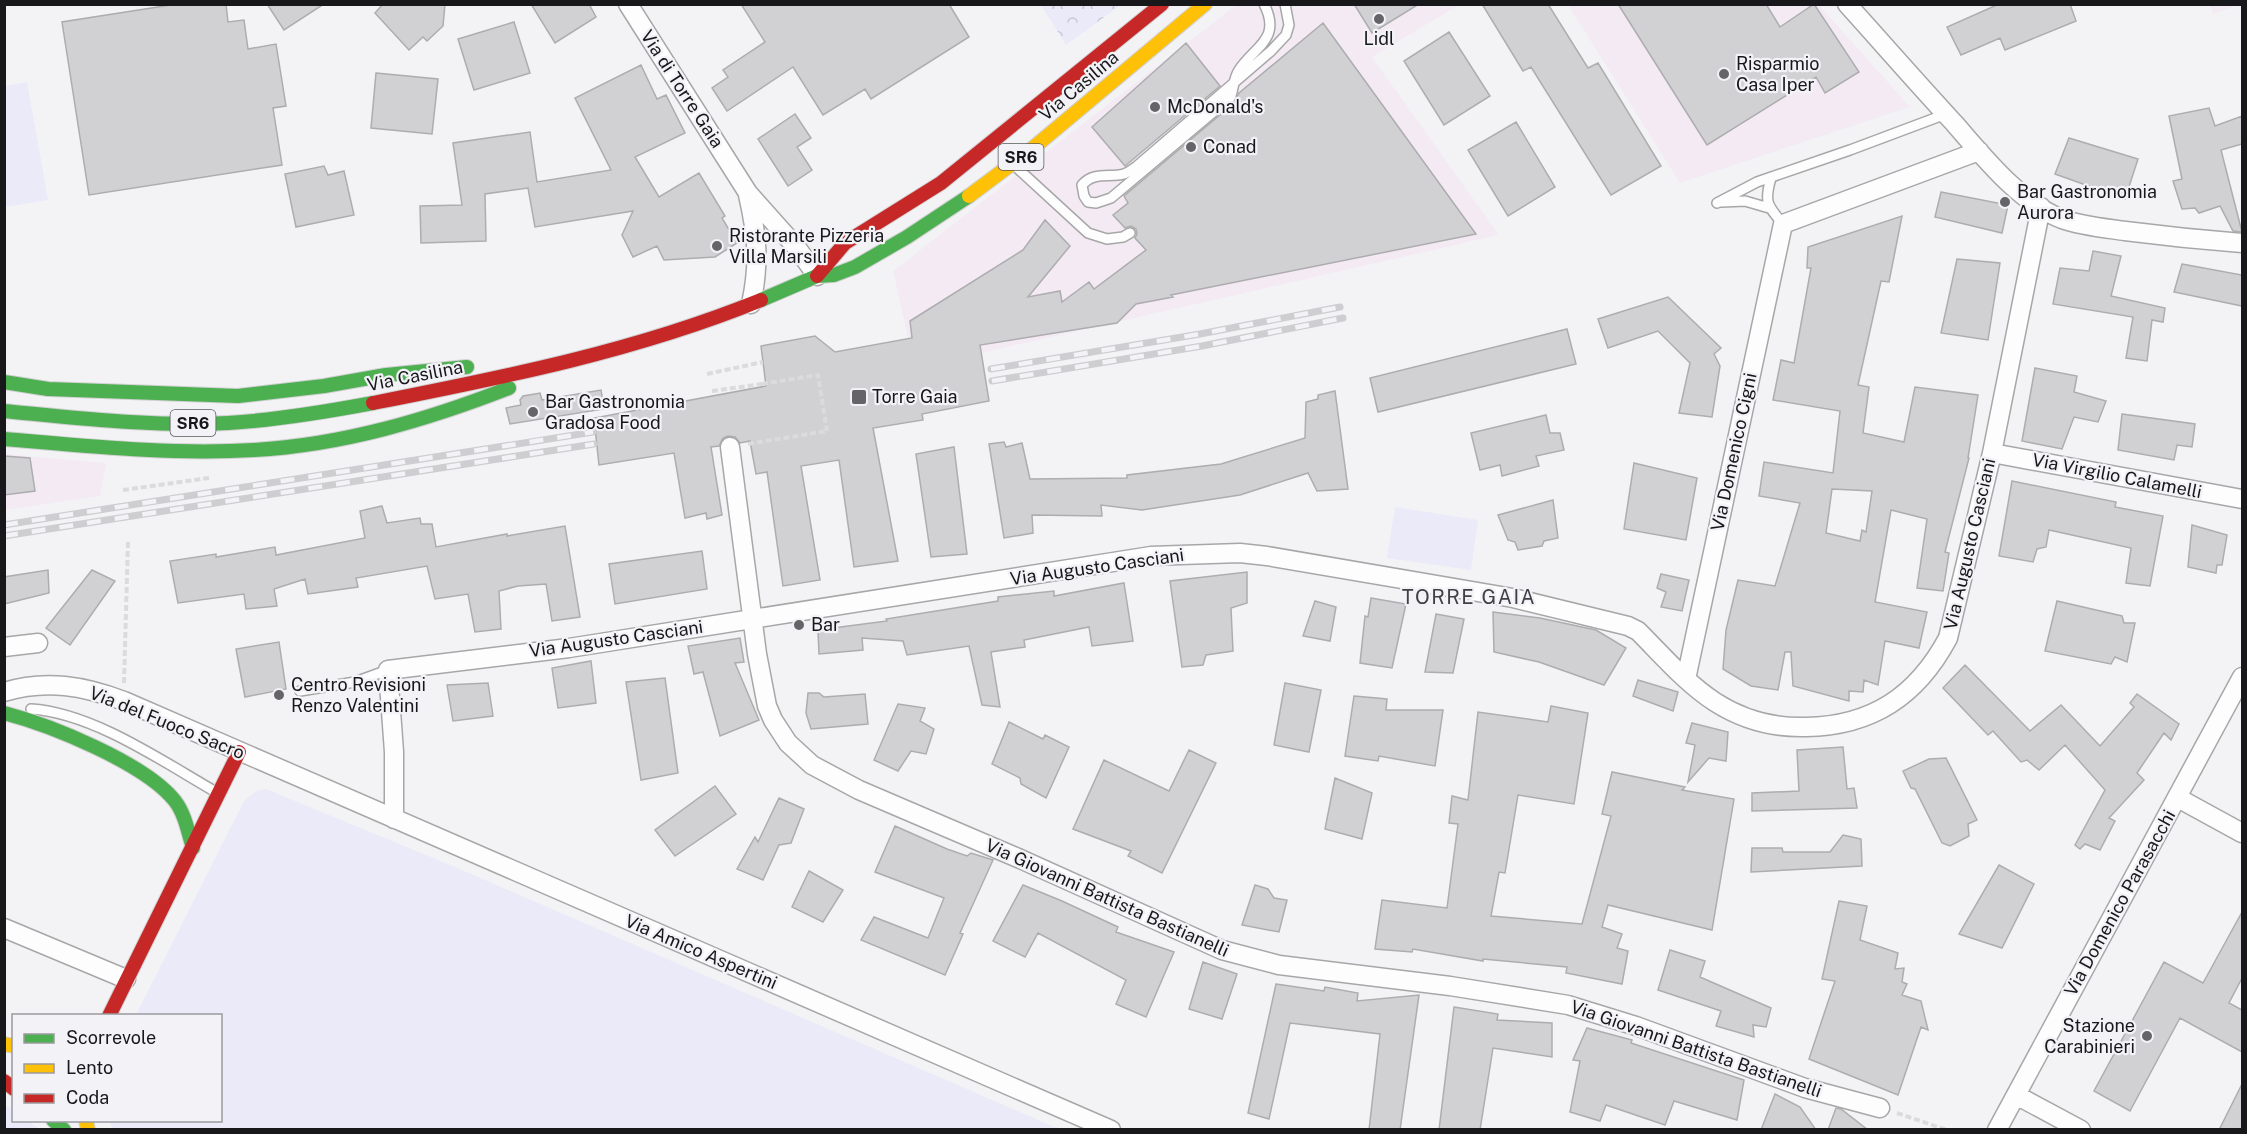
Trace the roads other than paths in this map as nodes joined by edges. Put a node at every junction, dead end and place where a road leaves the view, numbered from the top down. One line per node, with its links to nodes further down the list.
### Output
1 (628, 4): 12 (street, Via di Torre Gaia)
2 (1162, 4): 18 (main road, Via Casilina / SR6)
3 (1205, 4): 10 (main road, Via Casilina / SR6)
4 (1264, 4): 7 (lane)
5 (1284, 4): 7 (lane)
6 (1847, 4): 8 (street)
7 (1234, 82): 7 (lane)
8 (1946, 114): 9 (street); 11 (lane)
9 (1979, 151): 14 (street); 15 (street)
10 (1013, 164): 16 (lane); 18 (main road, Via Casilina / SR6)
11 (1771, 177): 13 (lane); 13 (lane)
12 (748, 193): 18 (street); 19 (street)
13 (1769, 207): 15 (lane)
14 (2041, 207): 17 (street); 25 (street, Via Augusto Casciani)
15 (1783, 224): 32 (street, Via Domenico Cigni)
16 (1130, 233)
17 (2242, 243)
18 (817, 276): 19 (main road, Via Casilina / SR6)
19 (752, 304): 20 (main road, Via Casilina / SR6)
20 (577, 360): 21 (main road); 22 (main road, Via Casilina / SR6); 23 (main road)
21 (4, 382)
22 (4, 411)
23 (4, 439)
24 (739, 446): 27 (street, Via Giovanni Battista Bastianelli)
25 (1992, 453): 26 (street, Via Virgilio Calamelli); 32 (street, Via Augusto Casciani)
26 (2242, 499)
27 (753, 619): 30 (street, Via Augusto Casciani); 32 (street, Via Augusto Casciani); 49 (street, Via Giovanni Battista Bastianelli)
28 (38, 643): 29 (street)
29 (4, 647)
30 (388, 670): 33 (lane); 41 (street)
31 (2242, 677): 40 (street, Via Domenico Parasacchi)
32 (1686, 679)
33 (300, 691)
34 (4, 692): 37 (street, Via del Fuoco Sacro)
35 (4, 708): 39 (lane)
36 (4, 713): 43 (main road)
37 (239, 752): 38 (street, Via del Fuoco Sacro); 39 (main road)
38 (291, 774): 41 (street, Via Amico Aspertini)
39 (219, 794): 43 (main road)
40 (2178, 798): 42 (street); 48 (street, Via Domenico Parasacchi)
41 (394, 819): 50 (street, Via Amico Aspertini)
42 (2242, 832)
43 (193, 848): 45 (main road)
44 (4, 928): 45 (street)
45 (123, 985): 46 (main road); 47 (main road)
46 (101, 1014)
47 (110, 1014)
48 (2016, 1095): 51 (street, Via Domenico Parasacchi); 52 (street)
49 (1880, 1108)
50 (1111, 1130)
51 (1997, 1130)
52 (2081, 1130)

